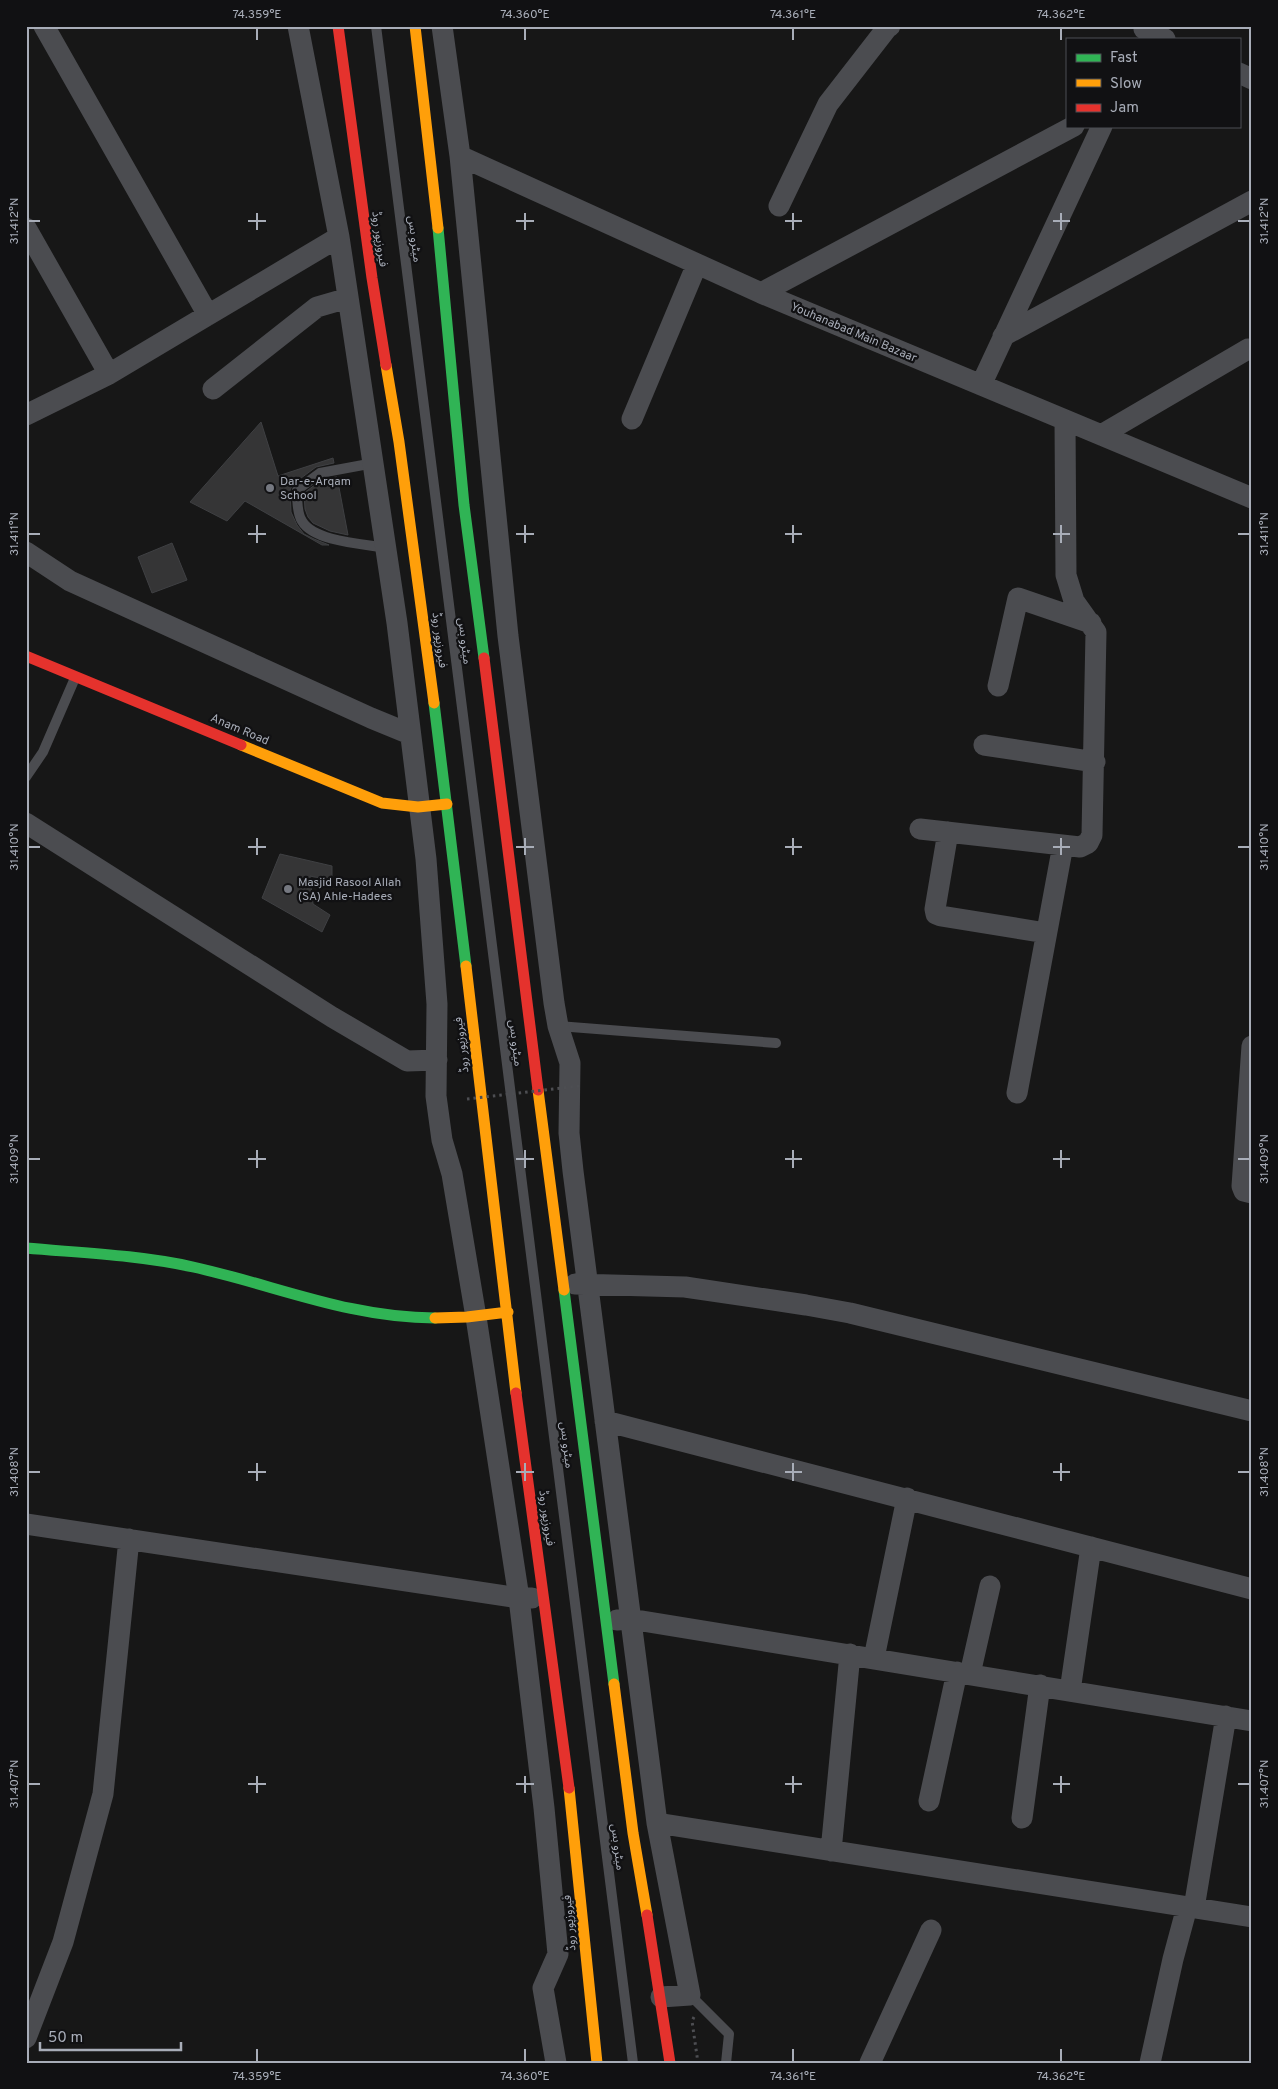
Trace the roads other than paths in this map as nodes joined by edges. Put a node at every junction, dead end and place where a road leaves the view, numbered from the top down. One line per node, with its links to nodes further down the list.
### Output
1 (44, 26): 22 (street)
2 (298, 26): 18 (street)
3 (338, 26): 32 (main road, فیروزپور روڈ)
4 (376, 26): 96 (lane, میٹرو بس)
5 (415, 26): 62 (main road)
6 (442, 26): 14 (street)
7 (887, 27): 16 (street)
8 (1143, 31): 9 (street)
9 (1162, 38)
10 (1240, 73): 11 (street)
11 (1252, 79)
12 (1070, 128): 20 (street)
13 (1101, 128): 23 (street)
14 (460, 156): 19 (street, Youhanabad Main Bazaar); 54 (street)
15 (1252, 201): 23 (street)
16 (779, 206)
17 (26, 228): 25 (street)
18 (339, 237): 21 (street); 22 (street)
19 (697, 264): 20 (street, Youhanabad Main Bazaar); 29 (street)
20 (760, 293): 26 (street, Youhanabad Main Bazaar)
21 (348, 298): 27 (street); 33 (street)
22 (208, 315): 25 (street)
23 (1004, 336): 26 (street)
24 (1248, 349): 31 (street)
25 (109, 374): 28 (street)
26 (981, 385): 30 (street, Youhanabad Main Bazaar)
27 (213, 389)
28 (26, 415)
29 (632, 419)
30 (1065, 420): 31 (street, Youhanabad Main Bazaar); 39 (street)
31 (1101, 435): 34 (street, Youhanabad Main Bazaar)
32 (399, 442): 33 (street); 37 (main road, فیروزپور روڈ)
33 (373, 455): 35 (street); 35 (lane)
34 (1252, 498)
35 (387, 548): 38 (street)
36 (26, 552): 43 (street)
37 (423, 619): 38 (street); 47 (main road, فیروزپور روڈ)
38 (397, 623): 43 (street)
39 (1091, 623): 42 (street); 45 (street)
40 (26, 656): 41 (main road, Anam Road)
41 (76, 676): 46 (lane); 48 (main road, Anam Road)
42 (998, 686)
43 (410, 734): 48 (street)
44 (984, 745): 45 (street)
45 (1095, 762): 52 (street)
46 (26, 778)
47 (447, 804): 48 (main road, Anam Road); 63 (main road, فیروزپور روڈ)
48 (418, 807): 57 (street)
49 (26, 823): 57 (street)
50 (920, 829): 51 (street)
51 (948, 832): 52 (street); 53 (street)
52 (1063, 845): 53 (street)
53 (1046, 933): 58 (street)
54 (558, 1026): 55 (lane); 61 (street)
55 (776, 1043)
56 (1252, 1046): 59 (street)
57 (437, 1060): 64 (street)
58 (1017, 1093)
59 (1252, 1193)
60 (26, 1248): 64 (main road)
61 (588, 1283): 62 (street); 65 (street); 66 (street)
62 (563, 1285): 76 (main road)
63 (508, 1312): 64 (main road); 74 (main road, فیروزپور روڈ)
64 (476, 1317): 73 (street)
65 (1252, 1411)
66 (605, 1422): 67 (street); 75 (street)
67 (908, 1498): 70 (street); 78 (street)
68 (26, 1524): 69 (street)
69 (129, 1539): 73 (street); 93 (street)
70 (1091, 1546): 72 (street); 81 (street)
71 (990, 1586): 79 (street)
72 (1252, 1588)
73 (519, 1598): 74 (street); 94 (street)
74 (545, 1598): 95 (main road, فیروزپور روڈ)
75 (630, 1619): 76 (street); 77 (street); 86 (street)
76 (606, 1621): 92 (main road)
77 (850, 1654): 78 (street); 87 (street)
78 (874, 1658): 79 (street)
79 (964, 1673): 80 (street); 84 (street)
80 (1040, 1685): 81 (street); 85 (street)
81 (1070, 1691): 82 (street)
82 (1226, 1716): 83 (street); 88 (street)
83 (1252, 1720)
84 (930, 1801)
85 (1022, 1818)
86 (657, 1822): 87 (street); 91 (street)
87 (831, 1851): 88 (street)
88 (1190, 1907): 89 (street); 100 (street)
89 (1252, 1917)
90 (931, 1930): 99 (street)
91 (690, 1995): 92 (street); 98 (lane)
92 (661, 1997): 97 (main road)
93 (26, 2038)
94 (556, 2063)
95 (597, 2063)
96 (633, 2063)
97 (670, 2063)
98 (726, 2063)
99 (870, 2063)
100 (1150, 2063)

